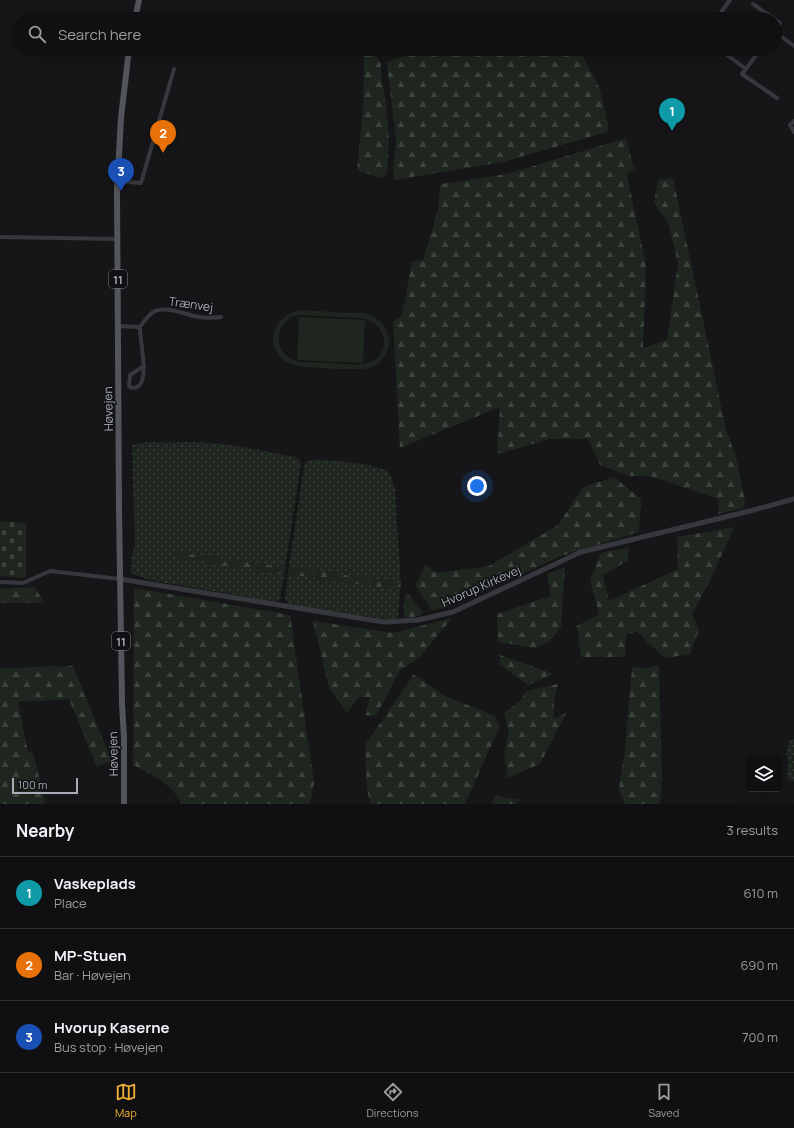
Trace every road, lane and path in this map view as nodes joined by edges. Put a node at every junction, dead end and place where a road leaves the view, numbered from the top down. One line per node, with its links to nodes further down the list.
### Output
1 (138, 0): 4 (main road)
2 (730, 0): 5 (street)
3 (753, 4): 6 (street)
4 (136, 12)
5 (721, 12)
6 (765, 12)
7 (782, 37): 8 (street)
8 (794, 46)
9 (129, 56): 17 (main road, Høvejen / 11)
10 (728, 56): 13 (street)
11 (756, 56): 13 (street)
12 (174, 69): 17 (street)
13 (746, 69): 14 (street)
14 (777, 98)
15 (794, 121): 16 (street)
16 (794, 132)
17 (117, 181): 19 (main road, Høvejen / 11)
18 (0, 237): 19 (street)
19 (117, 239): 21 (main road, Høvejen / 11)
20 (221, 317): 22 (street, Trænvej)
21 (118, 326): 22 (street); 25 (main road, Høvejen / 11)
22 (140, 327): 23 (street)
23 (144, 366): 23 (street)
24 (794, 499): 25 (street, Hvorup Kirkevej)
25 (120, 579): 26 (street); 27 (main road, Høvejen / 11)
26 (0, 582)
27 (122, 704): 28 (main road, Høvejen / 11); 29 (main road, Høvejen / 11)
28 (120, 804)
29 (124, 804)

